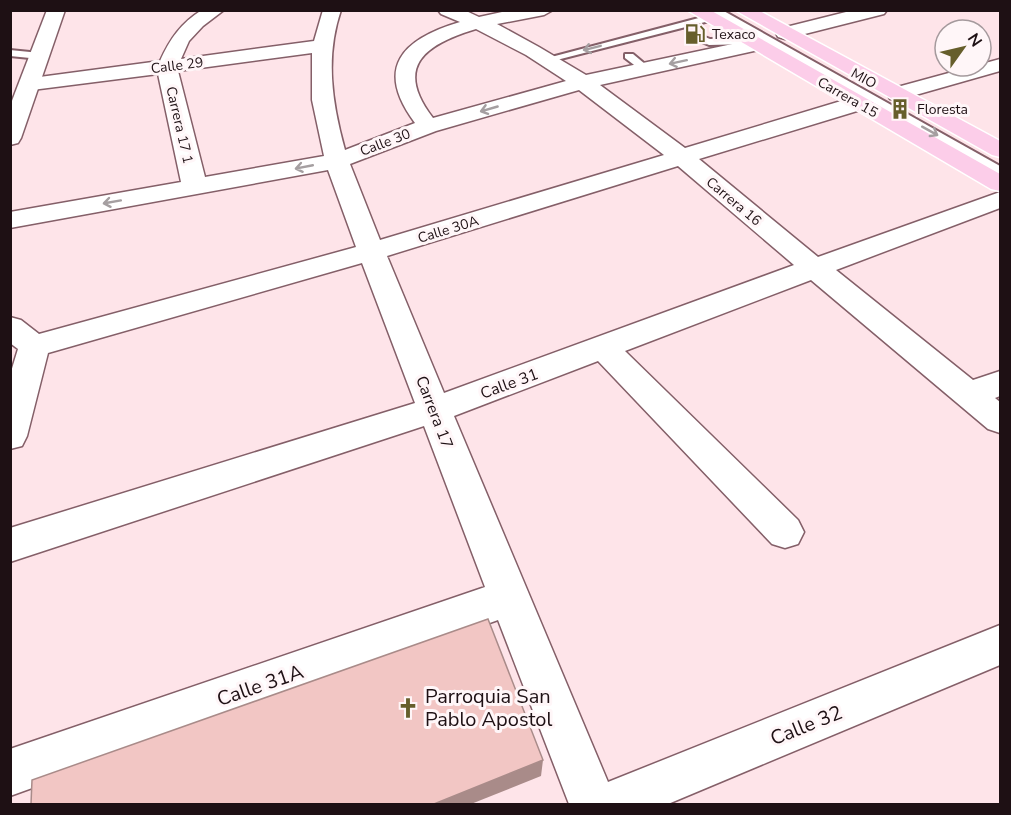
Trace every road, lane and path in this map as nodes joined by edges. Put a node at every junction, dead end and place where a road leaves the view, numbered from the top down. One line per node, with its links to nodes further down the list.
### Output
1 (56, 10): 15 (street)
2 (214, 10): 18 (street, Carrera 17 1)
3 (332, 10): 13 (street, Carrera 17)
4 (447, 10): 9 (street, Carrera 16)
5 (544, 10): 9 (street)
6 (731, 10): 27 (lane, MIO)
7 (744, 10): 11 (main road, Carrera 15)
8 (878, 10): 11 (street)
9 (480, 23): 16 (street, Carrera 16); 23 (street)
10 (709, 29): 12 (street, Calle 30); 12 (main road, Carrera 15); 16 (lane, one-way to 16); 19 (street, Calle 30, one-way to 19); 29 (lane, MIO, one-way to 29)
11 (785, 33): 21 (main road, Carrera 15)
12 (753, 43): 22 (main road, Carrera 15)
13 (323, 46): 18 (street, Calle 29); 28 (street, Carrera 17)
14 (10, 53): 15 (lane)
15 (40, 56): 20 (street)
16 (545, 60): 19 (street, Carrera 16)
17 (1000, 65): 21 (street)
18 (167, 67): 20 (street, Calle 29); 31 (street, Carrera 17 1)
19 (584, 82): 23 (street, Calle 30, one-way to 23); 26 (street, Carrera 16)
20 (32, 84): 24 (street)
21 (898, 94): 25 (main road, Carrera 15)
22 (859, 104): 26 (street, Calle 30A); 30 (main road, Carrera 15)
23 (428, 126): 28 (street, Calle 30)
24 (11, 137)
25 (1000, 150)
26 (682, 158): 34 (street, Calle 30A); 35 (street, Carrera 16)
27 (1000, 158)
28 (337, 161): 31 (street, Calle 30, one-way to 31); 34 (street, Carrera 17)
29 (1000, 171)
30 (1000, 184)
31 (195, 188): 33 (street, Calle 30, one-way to 33)
32 (1000, 199): 35 (street, Calle 31)
33 (10, 220)
34 (373, 251): 36 (street, Calle 30A); 40 (street, Carrera 17)
35 (816, 269): 37 (street, Calle 31); 39 (street, Carrera 16)
36 (22, 337): 42 (street)
37 (604, 348): 40 (street, Calle 31); 43 (street)
38 (1000, 383): 39 (street)
39 (969, 395): 41 (street, Carrera 16)
40 (434, 410): 44 (street, Calle 31); 45 (street, Carrera 17)
41 (1000, 420)
42 (10, 436)
43 (785, 532)
44 (10, 545)
45 (509, 597): 47 (street, Calle 31A); 48 (street, Carrera 17)
46 (1000, 645): 49 (street, Calle 32)
47 (10, 773)
48 (593, 804)
49 (612, 804)

